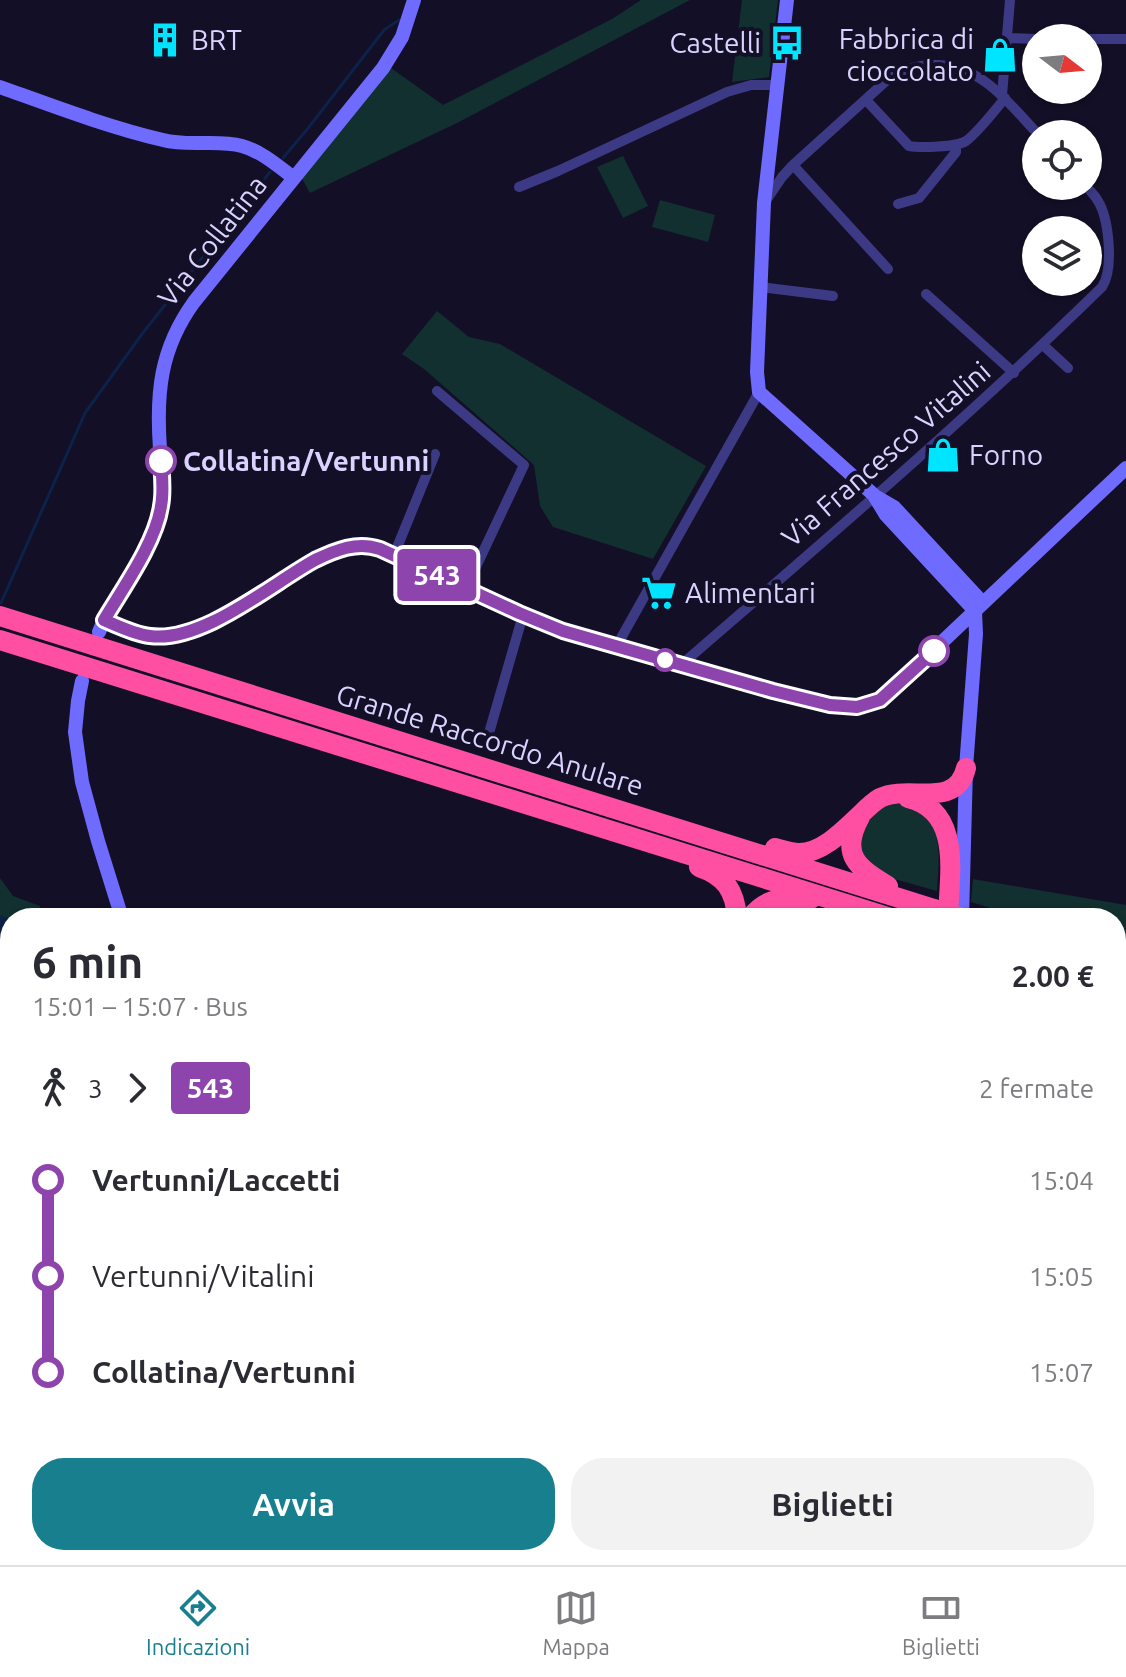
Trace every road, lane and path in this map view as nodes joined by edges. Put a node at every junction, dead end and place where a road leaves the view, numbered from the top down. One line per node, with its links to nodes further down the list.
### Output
1 (414, 0): 15 (street, Via Collatina)
2 (787, 0): 8 (street)
3 (1010, 0): 4 (street)
4 (1008, 38): 5 (street); 10 (street)
5 (1022, 38)
6 (1102, 39): 7 (street)
7 (1126, 39)
8 (777, 85): 16 (street); 18 (street)
9 (0, 87): 15 (street)
10 (1004, 97): 11 (street); 12 (street); 13 (street)
11 (866, 100): 13 (street); 14 (street)
12 (1025, 120)
13 (956, 145): 19 (street)
14 (793, 165): 18 (street); 20 (street)
15 (294, 178): 32 (street, Via Collatina)
16 (519, 187)
17 (1098, 200): 24 (street, Via Francesco Vitalini)
18 (764, 203): 21 (street)
19 (898, 204)
20 (888, 269)
21 (760, 287): 23 (street); 28 (street)
22 (926, 294): 26 (street, Via Francesco Vitalini)
23 (833, 296)
24 (1043, 345): 25 (street); 26 (street, Via Francesco Vitalini)
25 (1068, 368)
26 (1014, 373): 31 (street, Via Francesco Vitalini)
27 (437, 391): 33 (street)
28 (759, 392): 31 (street); 38 (street)
29 (435, 454): 32 (street)
30 (1126, 468): 34 (street)
31 (875, 496): 34 (street); 39 (street, Via Francesco Vitalini)
32 (394, 555): 33 (street)
33 (466, 588): 35 (street)
34 (979, 607): 39 (street); 42 (street)
35 (523, 615): 38 (street); 41 (street)
36 (0, 616): 45 (highway, Grande Raccordo Anulare)
37 (0, 640): 46 (highway, Grande Raccordo Anulare)
38 (616, 647): 39 (street)
39 (681, 665)
40 (82, 681): 47 (street)
41 (489, 733)
42 (966, 768): 43 (highway); 55 (street)
43 (892, 795): 44 (highway); 54 (highway)
44 (862, 814): 45 (highway); 53 (highway)
45 (678, 828): 52 (highway, Grande Raccordo Anulare)
46 (615, 830): 48 (highway); 51 (highway, Grande Raccordo Anulare)
47 (119, 908)
48 (736, 908)
49 (760, 908): 50 (highway)
50 (857, 908)
51 (860, 908)
52 (926, 908)
53 (930, 908)
54 (936, 908)
55 (962, 908)

